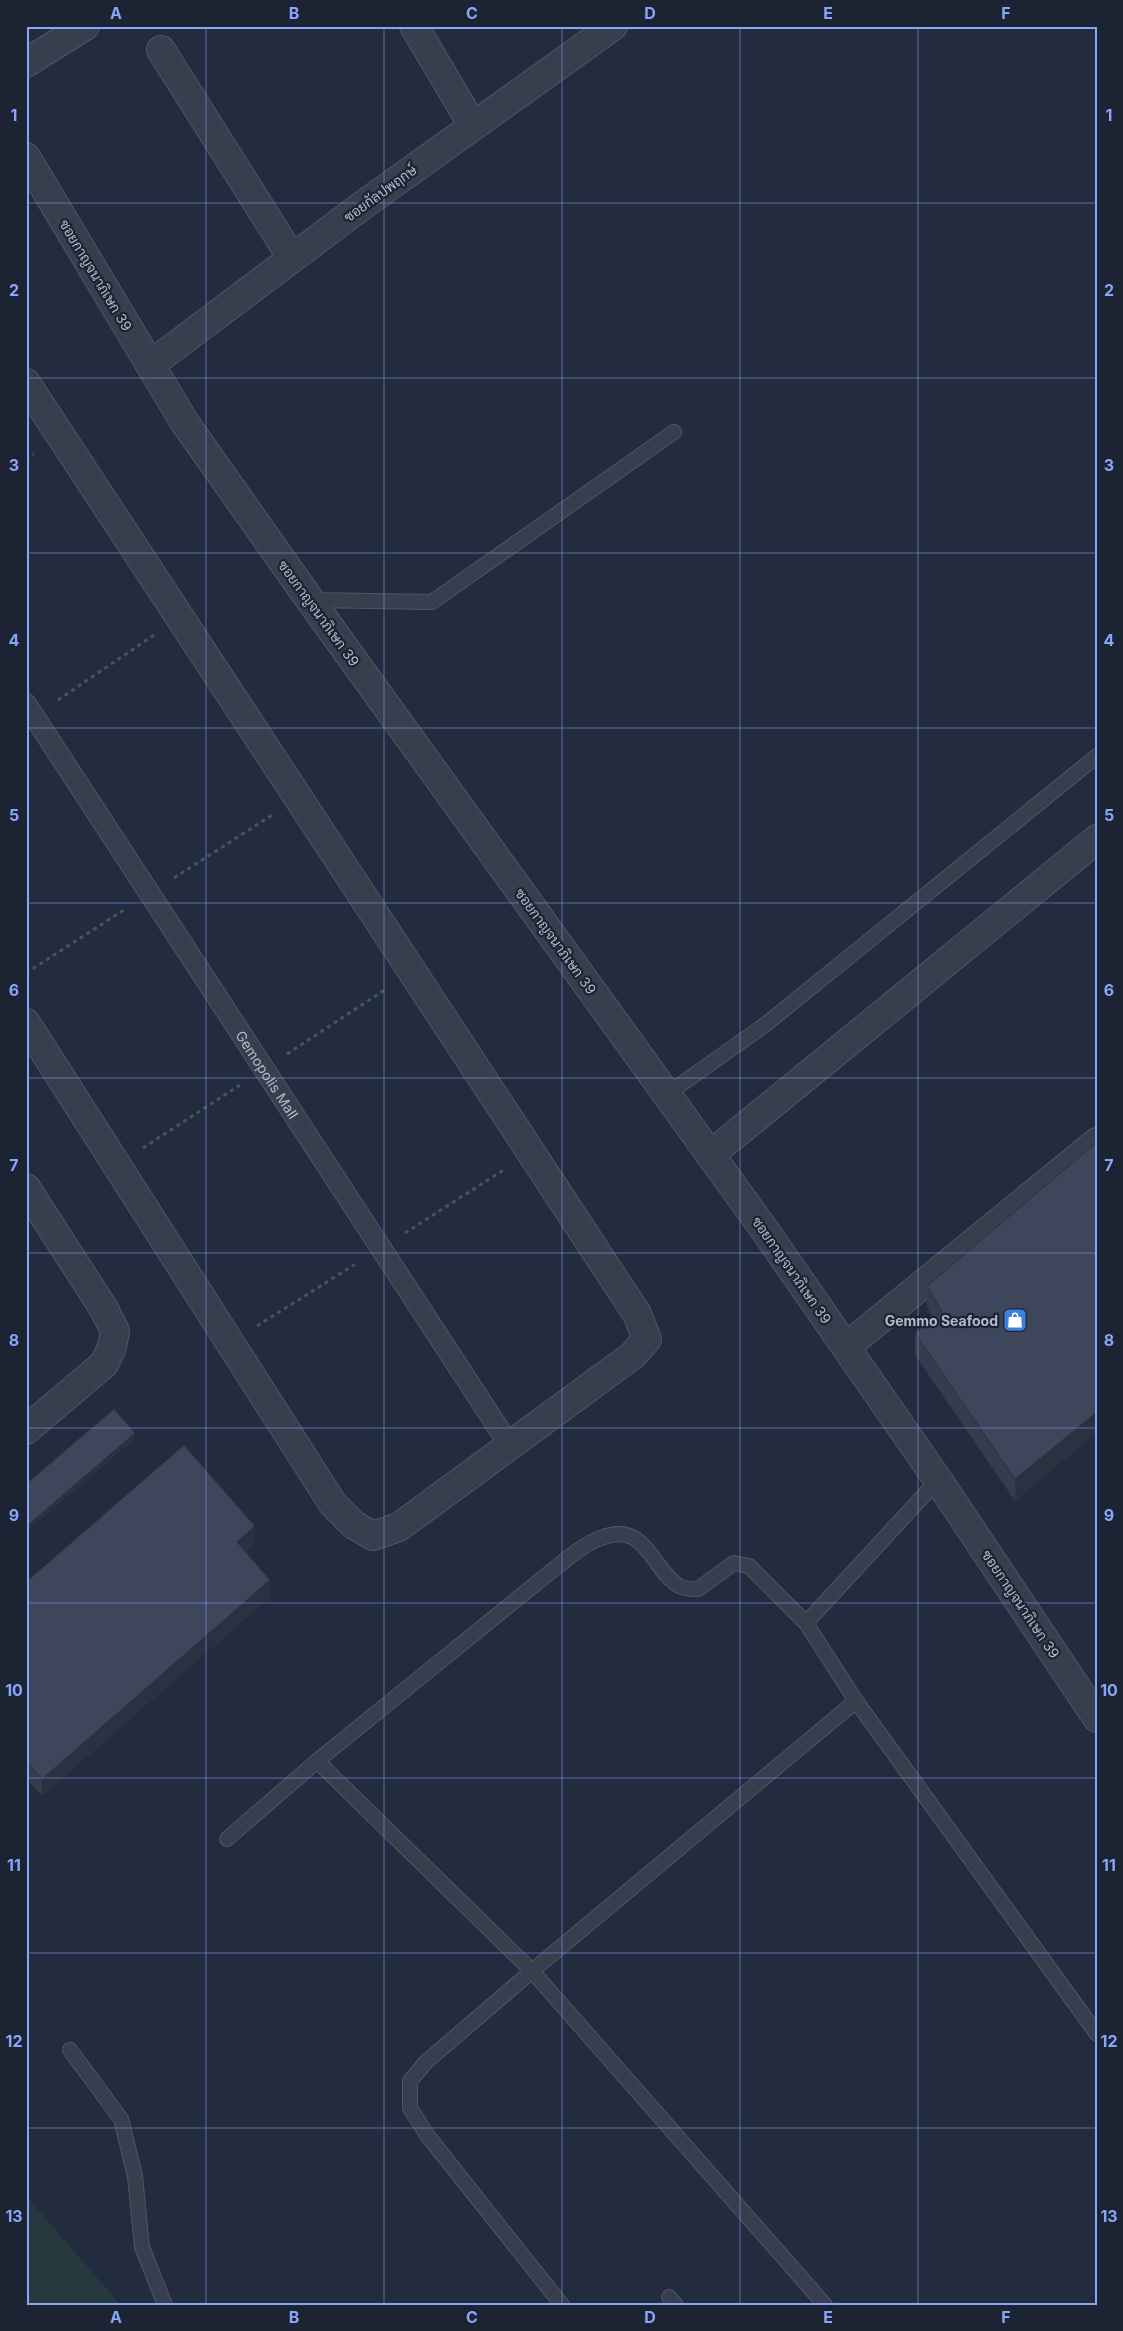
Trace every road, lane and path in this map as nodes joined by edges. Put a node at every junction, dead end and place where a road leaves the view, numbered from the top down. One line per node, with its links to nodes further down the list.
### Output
1 (85, 26): 5 (street)
2 (414, 26): 6 (street)
3 (613, 26): 6 (street, ซอยกัลปพฤกษ์)
4 (161, 50): 8 (street)
5 (26, 63)
6 (473, 126): 8 (street, ซอยกัลปพฤกษ์)
7 (26, 157): 9 (street, ซอยกาญจนาภิเษก 39)
8 (292, 258): 9 (street, ซอยกัลปพฤกษ์)
9 (150, 365): 12 (street, ซอยกาญจนาภิเษก 39)
10 (26, 383): 13 (street)
11 (674, 432): 12 (lane)
12 (310, 600): 18 (street, ซอยกาญจนาภิเษก 39)
13 (180, 618): 14 (path); 24 (street)
14 (30, 710): 24 (street, Gemopolis Mall)
15 (1097, 756): 18 (lane)
16 (1097, 839): 20 (street)
17 (26, 1023): 24 (street)
18 (666, 1095): 20 (street, ซอยกาญจนาภิเษก 39)
19 (1097, 1142): 22 (street)
20 (710, 1155): 22 (street, ซอยกาญจนาภิเษก 39)
21 (26, 1188): 23 (street)
22 (846, 1347): 25 (street, ซอยกาญจนาภิเษก 39)
23 (26, 1430)
24 (510, 1446)
25 (938, 1480): 26 (lane); 28 (street, ซอยกาญจนาภิเษก 39)
26 (806, 1623): 27 (lane); 29 (lane)
27 (856, 1701): 31 (lane); 32 (lane)
28 (1097, 1718)
29 (317, 1761): 30 (lane); 31 (lane)
30 (227, 1839)
31 (532, 1971): 35 (lane); 36 (lane)
32 (1097, 2034)
33 (70, 2050): 34 (lane)
34 (165, 2305)
35 (562, 2305)
36 (824, 2305)

